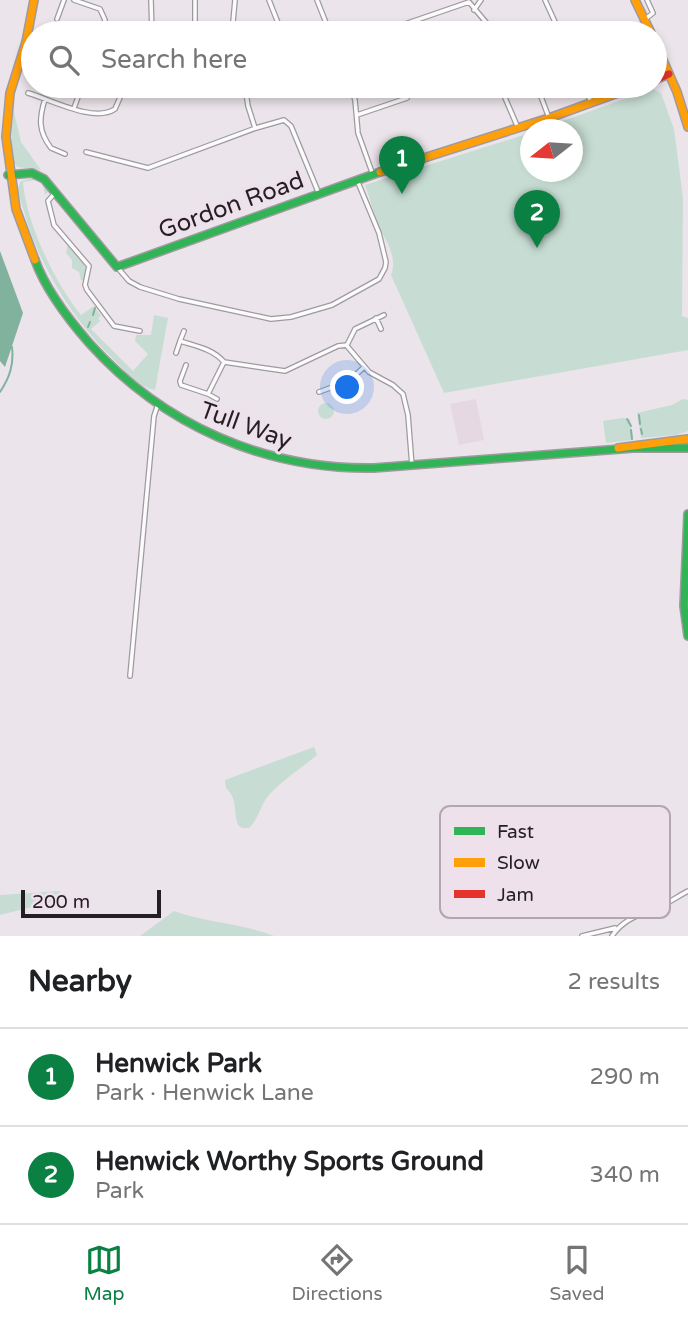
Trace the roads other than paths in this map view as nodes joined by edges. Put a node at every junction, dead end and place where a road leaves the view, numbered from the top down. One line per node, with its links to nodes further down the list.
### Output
1 (34, 0): 17 (street, Tull Way)
2 (64, 0): 15 (street)
3 (74, 0): 18 (street)
4 (151, 0): 19 (street)
5 (195, 0): 20 (street)
6 (235, 0): 21 (street)
7 (269, 0): 22 (street)
8 (317, 0): 23 (street)
9 (481, 0): 14 (street)
10 (545, 0): 26 (street)
11 (635, 0): 16 (street)
12 (647, 0): 16 (street)
13 (468, 1): 14 (street); 24 (street)
14 (474, 10): 25 (street)
15 (57, 19)
16 (644, 20)
17 (31, 21)
18 (104, 21)
19 (152, 21)
20 (195, 21)
21 (233, 21)
22 (277, 21)
23 (325, 21)
24 (412, 21)
25 (484, 21)
26 (555, 21)
27 (21, 60): 42 (street, Tull Way)
28 (667, 69): 29 (street)
29 (669, 74): 45 (street)
30 (46, 98): 41 (street); 48 (street)
31 (78, 98): 41 (street)
32 (121, 98): 41 (street)
33 (247, 98): 46 (street)
34 (354, 98): 43 (street)
35 (407, 98): 43 (street)
36 (505, 98): 47 (street)
37 (542, 98): 44 (street)
38 (590, 98): 40 (street)
39 (603, 98): 40 (street, Gordon Road)
40 (592, 102): 44 (street, Gordon Road)
41 (74, 108)
42 (4, 115): 53 (street, Tull Way)
43 (356, 115): 52 (street)
44 (549, 118): 47 (street, Gordon Road)
45 (688, 127)
46 (256, 128): 51 (street); 56 (street)
47 (517, 128): 52 (street, Gordon Road)
48 (58, 152): 49 (street); 50 (street)
49 (65, 154)
50 (57, 158)
51 (91, 159)
52 (373, 174): 54 (street, Gordon Road)
53 (8, 175): 55 (street); 74 (street, Tull Way)
54 (357, 180): 56 (street, Gordon Road); 57 (street)
55 (56, 191): 57 (street); 61 (street)
56 (319, 194): 57 (street, Gordon Road)
57 (117, 267)
58 (384, 315): 59 (street)
59 (376, 318): 60 (street); 66 (street)
60 (381, 329)
61 (133, 330): 62 (street); 64 (street)
62 (140, 331)
63 (184, 331): 65 (street)
64 (131, 339)
65 (180, 341): 67 (street); 68 (street)
66 (347, 345): 68 (street); 70 (street)
67 (176, 353)
68 (224, 362): 72 (street)
69 (186, 365): 72 (street)
70 (363, 368): 71 (street); 78 (street)
71 (319, 392)
72 (208, 394): 73 (street)
73 (217, 399)
74 (157, 407): 78 (street, Tull Way); 81 (street)
75 (688, 439): 77 (street, Tull Way)
76 (688, 449): 77 (street, Tull Way)
77 (608, 450): 78 (street, Tull Way)
78 (412, 466)
79 (688, 514): 80 (street)
80 (688, 636)
81 (130, 676)
82 (688, 891): 83 (street)
83 (670, 901)
84 (631, 918): 85 (street)
85 (617, 928): 86 (street); 87 (street)
86 (582, 936)
87 (612, 936)

